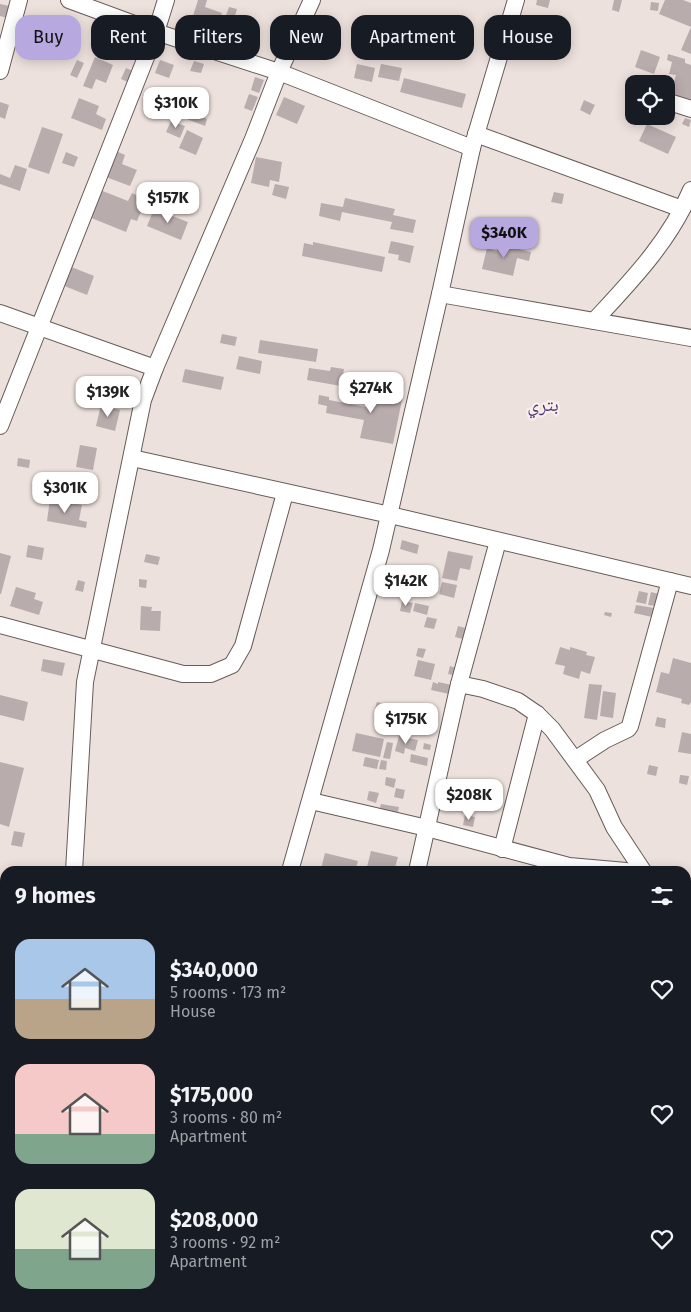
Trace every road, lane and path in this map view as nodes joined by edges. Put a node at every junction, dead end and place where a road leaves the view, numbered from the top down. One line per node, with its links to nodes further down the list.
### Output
1 (19, 0): 10 (street)
2 (69, 0): 6 (street)
3 (166, 0): 7 (street)
4 (312, 0): 11 (street)
5 (516, 0): 14 (street)
6 (110, 15)
7 (161, 15)
8 (165, 35): 11 (street)
9 (145, 60): 20 (street)
10 (0, 70)
11 (279, 72): 14 (street); 22 (street)
12 (675, 104): 13 (street)
13 (691, 109)
14 (474, 141): 16 (street); 17 (street)
15 (691, 190): 16 (street)
16 (682, 209): 19 (street)
17 (440, 294): 19 (street); 26 (street)
18 (0, 313): 20 (street)
19 (594, 321): 21 (street)
20 (40, 326): 22 (street); 23 (street)
21 (691, 338)
22 (155, 368): 24 (street)
23 (0, 426)
24 (132, 458): 25 (street); 31 (street)
25 (285, 493): 26 (street); 31 (street)
26 (390, 515): 27 (street); 35 (street)
27 (498, 541): 28 (street); 32 (street)
28 (670, 581): 29 (street); 34 (street)
29 (691, 586)
30 (0, 626): 31 (street)
31 (90, 650): 38 (street)
32 (459, 684): 33 (street); 36 (street)
33 (536, 714): 34 (street); 37 (street)
34 (576, 759): 42 (street)
35 (311, 801): 36 (street); 39 (street)
36 (427, 828): 37 (street); 40 (street)
37 (502, 849): 41 (street)
38 (74, 866)
39 (292, 866)
40 (418, 866)
41 (558, 866)
42 (640, 866)

